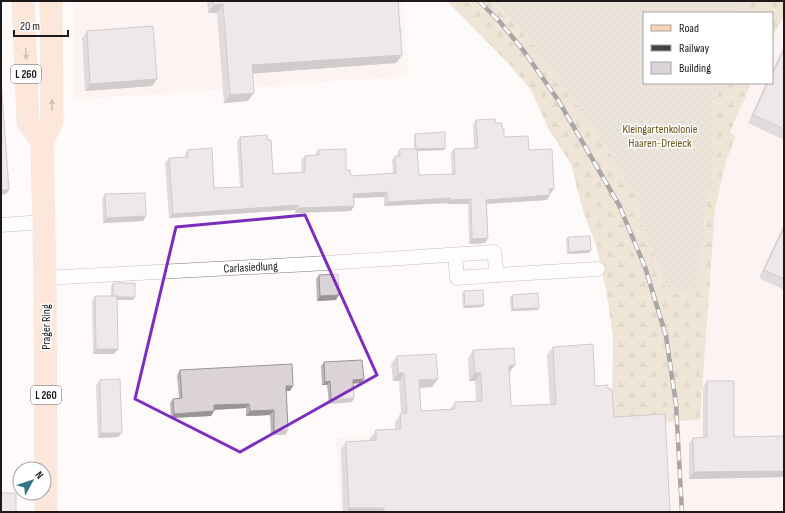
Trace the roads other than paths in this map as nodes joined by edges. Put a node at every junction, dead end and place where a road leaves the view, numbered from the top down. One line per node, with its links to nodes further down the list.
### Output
1 (23, 1): 3 (main road, L 260, one-way to 3)
2 (51, 1): 3 (main road, Prager Ring / L 260, one-way to 2)
3 (42, 142): 4 (main road, Prager Ring / L 260)
4 (43, 222): 5 (street); 9 (main road, Prager Ring / L 260)
5 (1, 225)
6 (455, 255): 8 (street, Carlasiedlung); 8 (street); 9 (street, Carlasiedlung)
7 (598, 269): 8 (street)
8 (497, 275)
9 (45, 278): 10 (main road, Prager Ring / L 260)
10 (46, 512)

